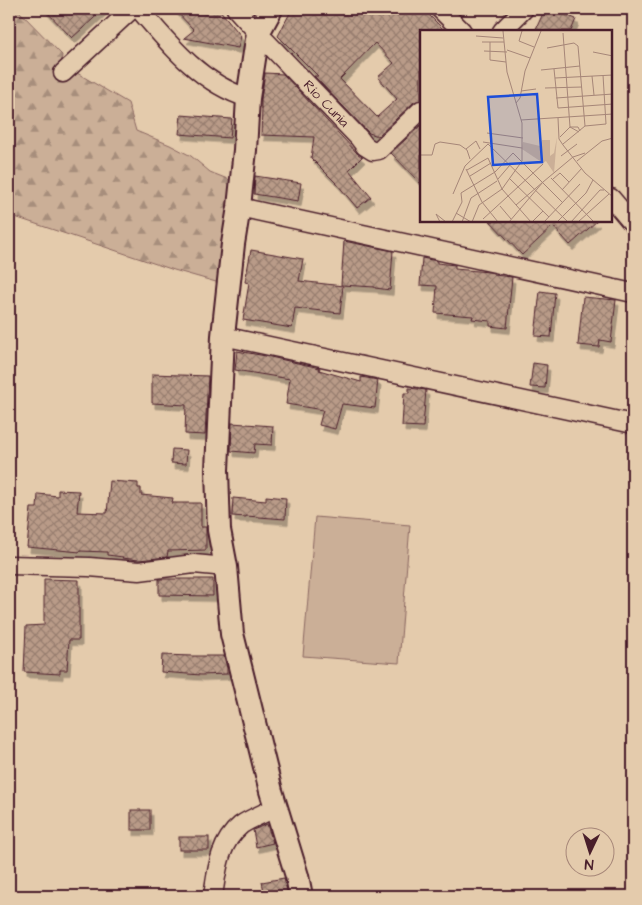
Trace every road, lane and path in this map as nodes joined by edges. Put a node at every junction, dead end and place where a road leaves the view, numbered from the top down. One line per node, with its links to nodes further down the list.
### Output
1 (132, 9): 10 (street)
2 (139, 9): 11 (street)
3 (236, 9): 9 (street, Río Cunia)
4 (271, 9): 9 (street)
5 (440, 9): 7 (street)
6 (524, 9): 8 (street)
7 (461, 30)
8 (503, 30)
9 (258, 33): 11 (street); 12 (street, Río Cunia)
10 (63, 73)
11 (248, 98): 14 (street)
12 (420, 111)
13 (612, 199): 15 (street)
14 (239, 207): 16 (street); 17 (street)
15 (633, 224)
16 (633, 293)
17 (223, 336): 18 (street); 20 (street)
18 (633, 424)
19 (9, 565): 20 (street)
20 (226, 567): 21 (street)
21 (276, 807): 22 (street); 23 (street)
22 (213, 896)
23 (301, 896)

